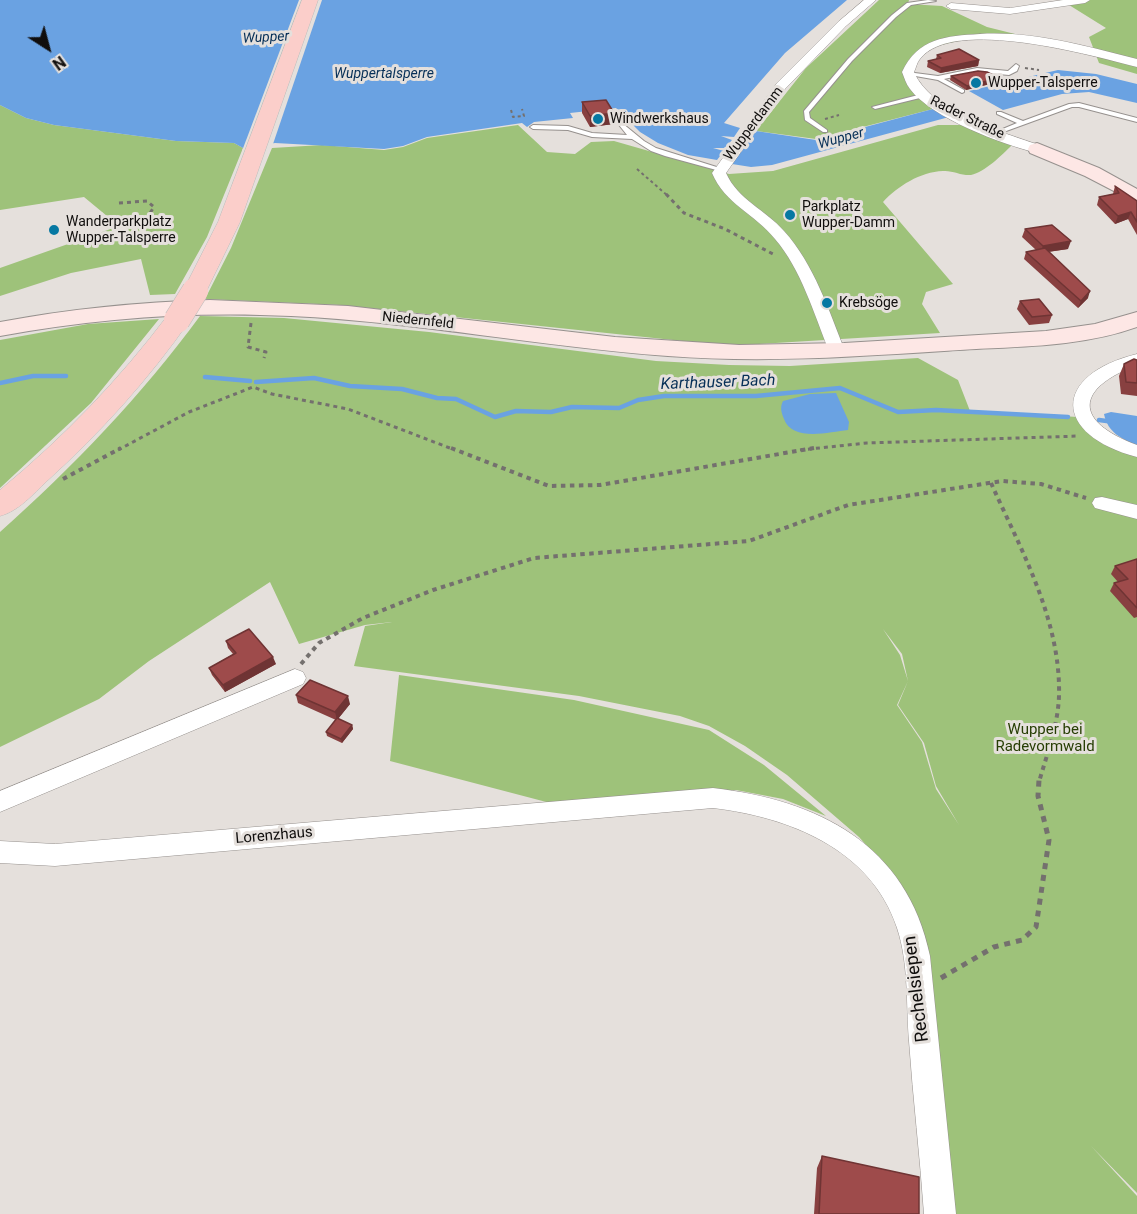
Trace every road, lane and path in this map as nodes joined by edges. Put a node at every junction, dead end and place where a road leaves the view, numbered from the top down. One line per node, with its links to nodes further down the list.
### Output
1 (310, 0): 46 (main road, bridge)
2 (871, 0): 30 (street, Wupperdamm)
3 (999, 0): 7 (street)
4 (1085, 0): 7 (street)
5 (932, 1): 6 (lane); 25 (lane)
6 (951, 6): 7 (street)
7 (1016, 11)
8 (1137, 63): 11 (street)
9 (1018, 67): 10 (path); 12 (lane)
10 (1039, 70)
11 (907, 74): 12 (lane); 14 (street, Rader Straße)
12 (938, 78): 13 (lane)
13 (962, 91)
14 (922, 96): 15 (lane); 26 (street, Rader Straße)
15 (875, 107)
16 (522, 109): 19 (path)
17 (511, 110): 19 (path)
18 (999, 113): 22 (lane)
19 (519, 116): 21 (path)
20 (1137, 120): 22 (lane)
21 (522, 123)
22 (1022, 123): 26 (lane)
23 (622, 124): 27 (lane)
24 (533, 127): 27 (lane)
25 (825, 131)
26 (996, 133): 28 (street, Rader Straße)
27 (634, 137): 30 (lane)
28 (1037, 149): 31 (street, Rader Straße)
29 (637, 169): 34 (path)
30 (720, 169): 38 (street, Wupperdamm)
31 (1137, 197)
32 (119, 203): 33 (path)
33 (148, 216)
34 (780, 258)
35 (259, 308): 37 (street, Niedernfeld); 38 (street, Niedernfeld); 39 (path)
36 (1137, 318): 38 (street)
37 (0, 329)
38 (837, 351)
39 (264, 358)
40 (1137, 359): 41 (street)
41 (1101, 435): 42 (street); 43 (path)
42 (1137, 452)
43 (53, 478)
44 (991, 483): 45 (path); 48 (path); 52 (path)
45 (1102, 503): 47 (street)
46 (0, 506)
47 (1137, 512)
48 (295, 678): 49 (street)
49 (0, 802)
50 (548, 812): 51 (street, Lorenzhaus); 52 (street, Rechelsiepen)
51 (0, 852)
52 (919, 993): 53 (street, Rechelsiepen)
53 (940, 1214)

